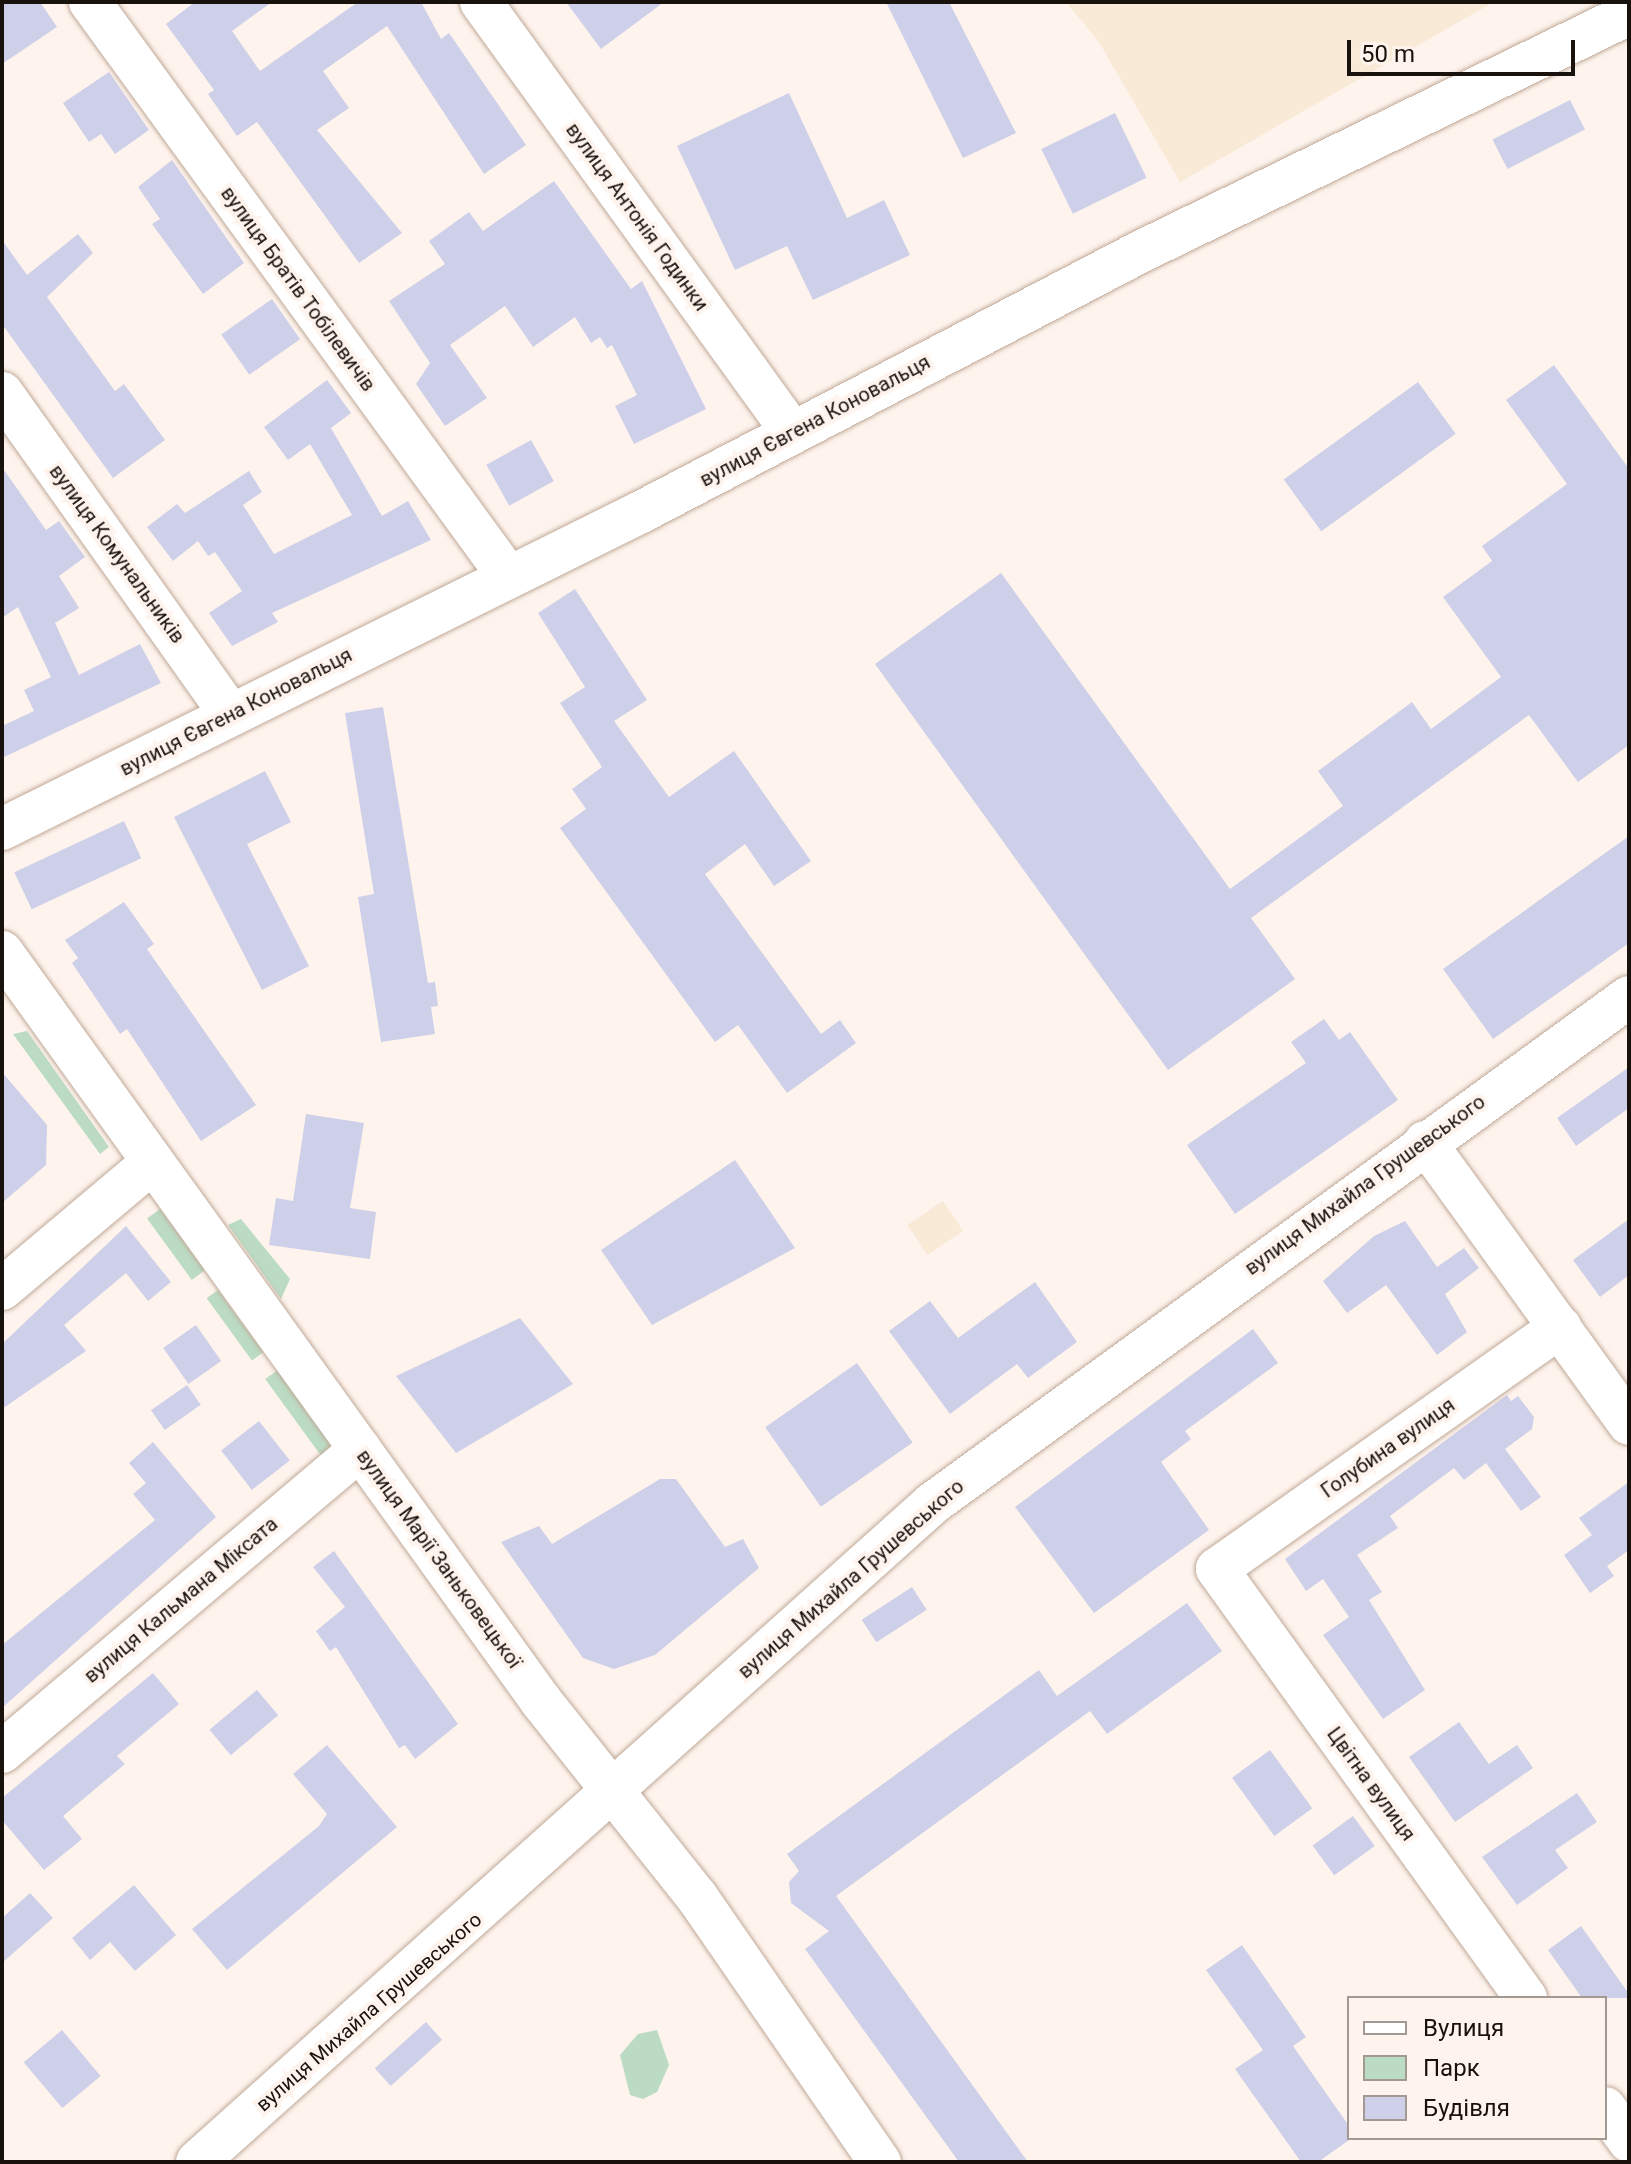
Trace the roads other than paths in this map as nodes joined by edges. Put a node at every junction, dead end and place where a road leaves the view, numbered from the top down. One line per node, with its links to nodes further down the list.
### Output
1 (90, 2): 6 (street, вулиця Братів Тобілевичів)
2 (481, 2): 5 (street, вулиця Антонія Годинки)
3 (1629, 14): 5 (street, вулиця Євгена Коновальця)
4 (2, 393): 7 (street, вулиця Комунальників)
5 (792, 432): 6 (street, вулиця Євгена Коновальця)
6 (507, 575): 7 (street, вулиця Євгена Коновальця)
7 (231, 715): 8 (street, вулиця Євгена Коновальця)
8 (2, 829)
9 (2, 952): 12 (street, вулиця Марії Заньковецької)
10 (1629, 997): 11 (street, вулиця Михайла Грушевського)
11 (1425, 1142): 14 (street); 19 (street, вулиця Михайла Грушевського)
12 (153, 1162): 13 (street); 16 (street, вулиця Марії Заньковецької)
13 (2, 1289)
14 (1560, 1327): 15 (street); 17 (street, Голубина вулиця)
15 (1629, 1424)
16 (360, 1449): 18 (street, вулиця Кальмана Міксата); 19 (street, вулиця Марії Заньковецької)
17 (1217, 1569): 20 (street, Цвітна вулиця)
18 (2, 1752)
19 (613, 1789): 23 (street, вулиця Михайла Грушевського); 24 (street, вулиця Марії Заньковецької)
20 (1525, 1996)
21 (1607, 2111): 22 (street)
22 (1629, 2141)
23 (197, 2162)
24 (880, 2162)

